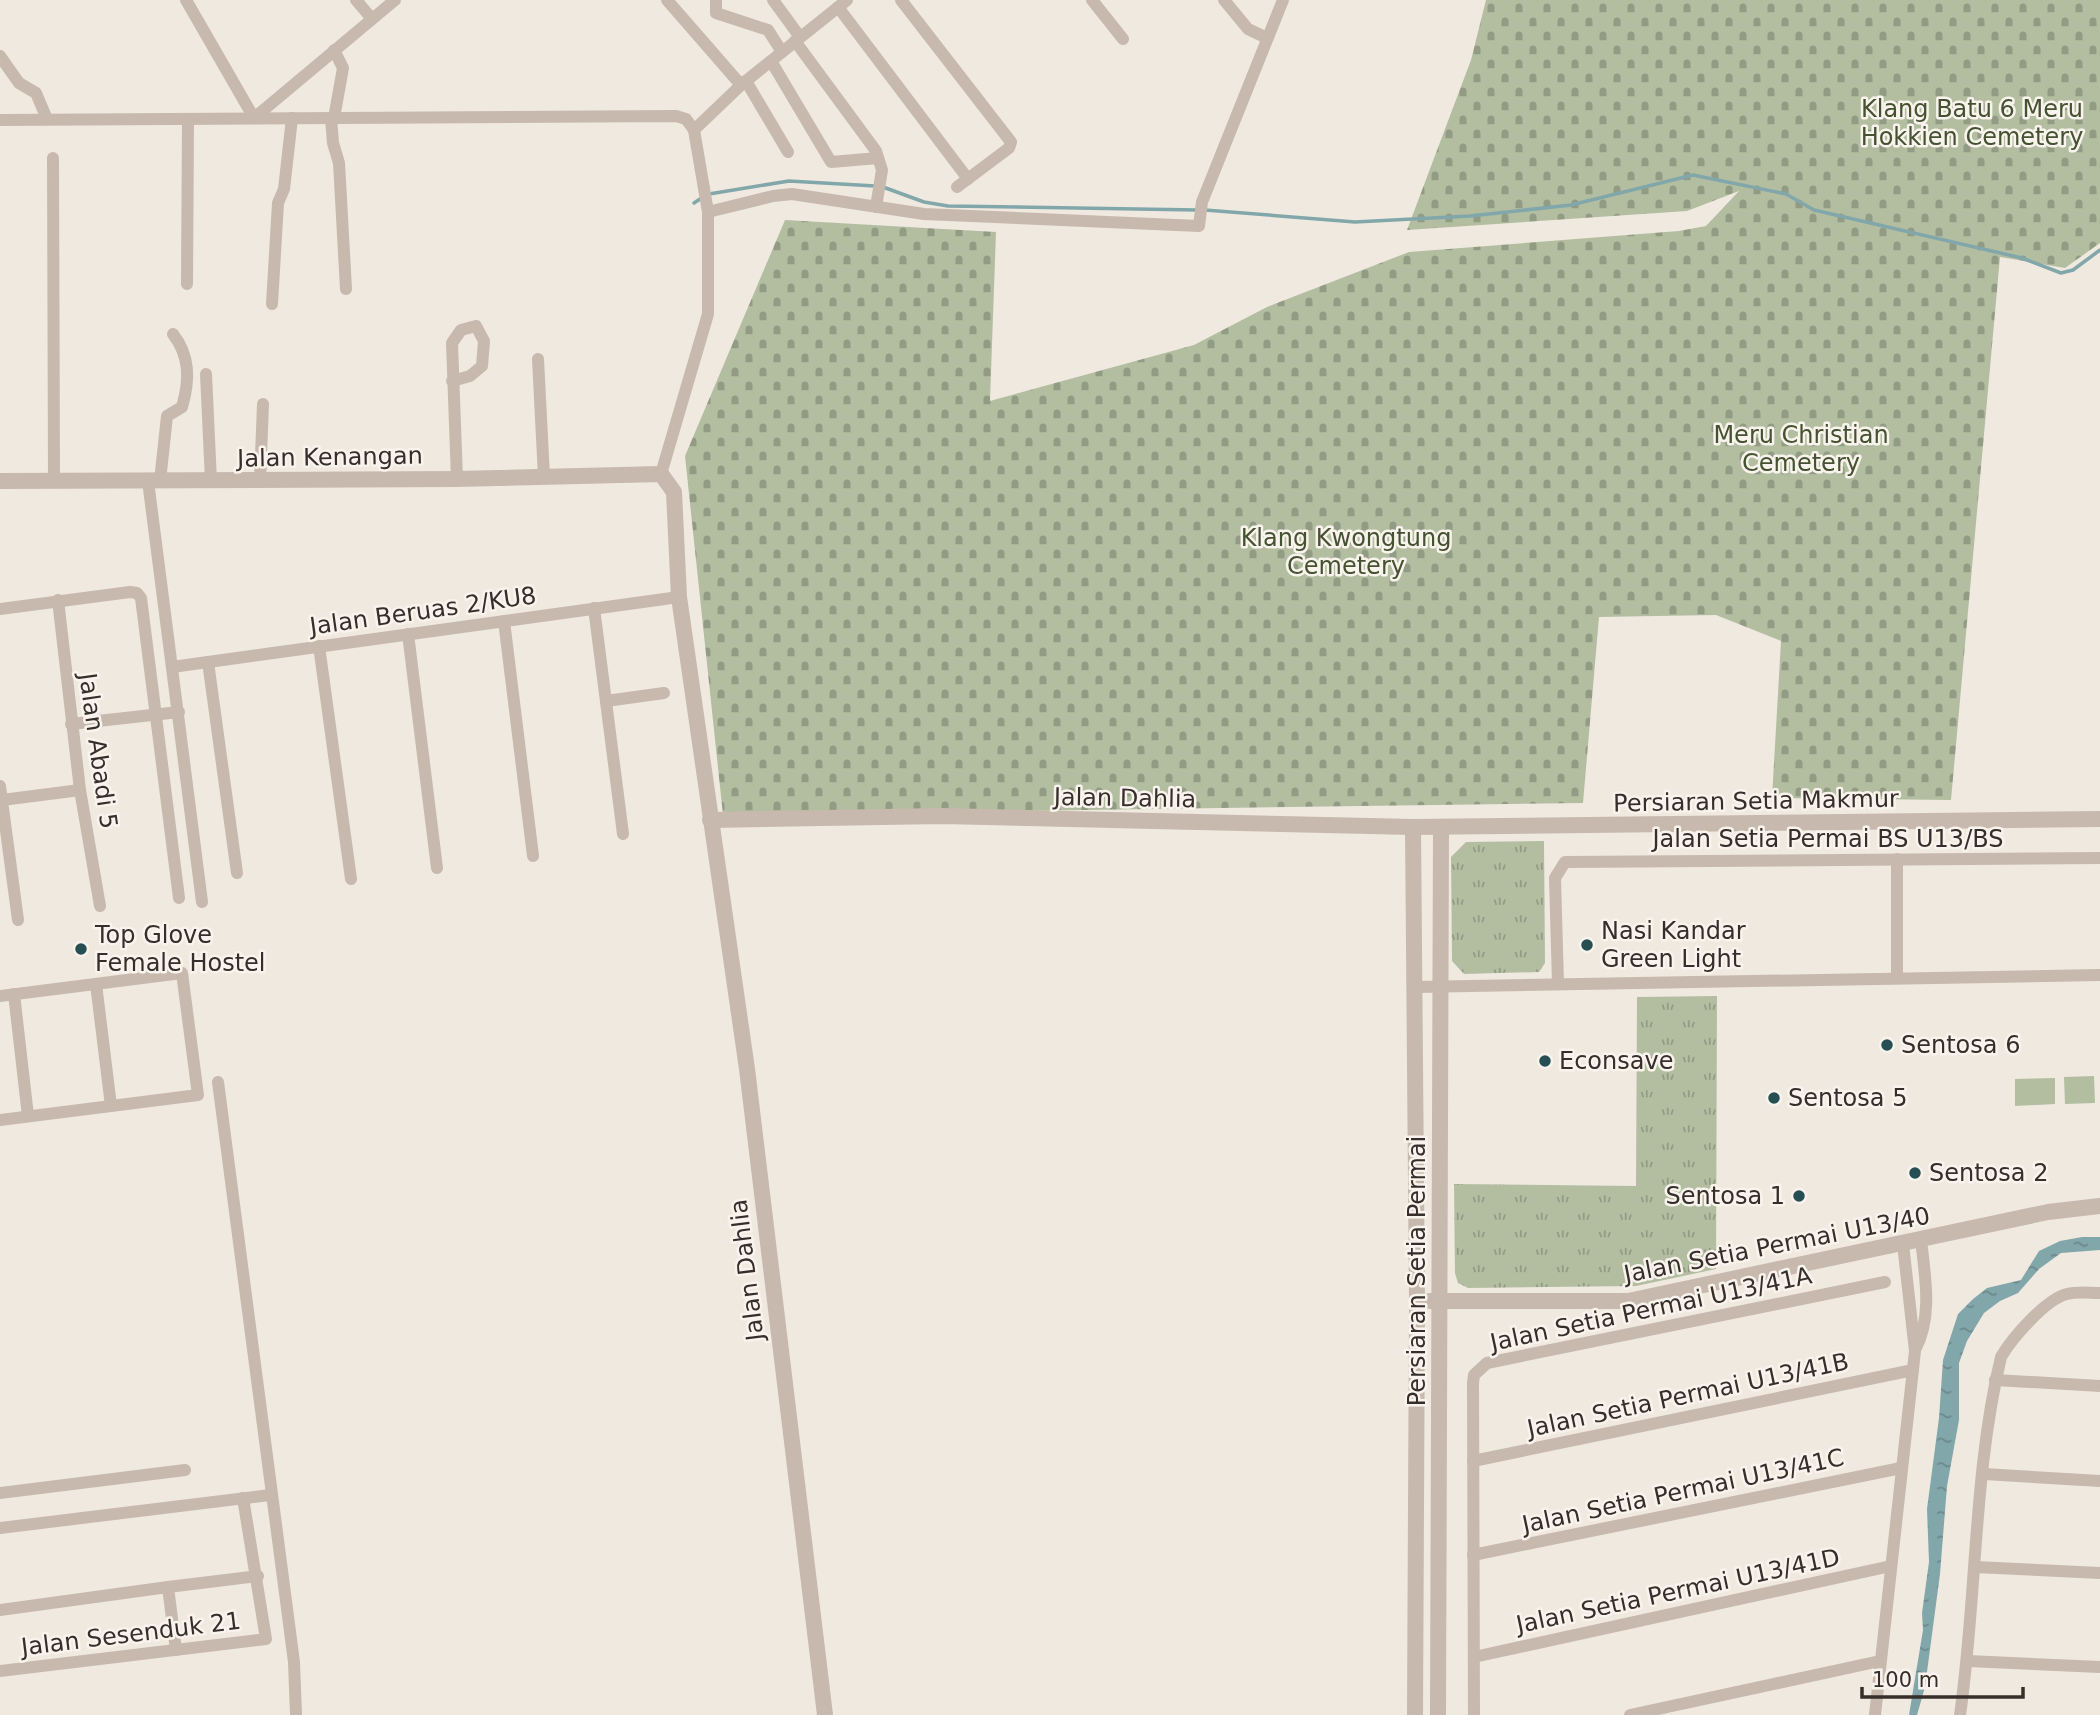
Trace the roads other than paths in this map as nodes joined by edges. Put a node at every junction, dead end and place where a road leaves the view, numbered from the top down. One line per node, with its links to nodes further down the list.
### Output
1 (186, 0): 21 (street)
2 (356, 0): 12 (street)
3 (395, 0): 12 (street)
4 (667, 0): 20 (street)
5 (716, 0): 17 (street)
6 (773, 0): 14 (street)
7 (901, 0): 11 (street)
8 (1092, 0): 15 (street)
9 (1224, 0): 13 (street)
10 (1283, 0): 13 (street)
11 (842, 4): 14 (street)
12 (372, 19): 16 (street)
13 (1267, 38): 31 (street)
14 (798, 39): 17 (street); 30 (street)
15 (1123, 39)
16 (334, 50): 21 (street); 23 (street)
17 (782, 52): 19 (street)
18 (0, 56): 24 (street)
19 (771, 61): 20 (street); 30 (street)
20 (744, 83): 27 (street); 28 (street)
21 (254, 118): 22 (street); 25 (street)
22 (292, 118): 23 (street); 35 (street)
23 (333, 118): 27 (street); 34 (street)
24 (47, 119): 25 (street); 26 (street)
25 (188, 119): 33 (street)
26 (0, 120)
27 (694, 130): 32 (street)
28 (788, 152)
29 (53, 158): 48 (street)
30 (878, 158): 31 (street)
31 (879, 195): 32 (street)
32 (707, 203): 41 (street)
33 (187, 284)
34 (346, 289)
35 (272, 304)
36 (173, 334): 45 (street)
37 (538, 359): 42 (street)
38 (206, 374): 46 (street)
39 (452, 381): 43 (street)
40 (263, 404): 47 (street)
41 (661, 474): 42 (street, Jalan Kenangan); 49 (street, Jalan Dahlia)
42 (544, 477): 43 (street, Jalan Kenangan)
43 (457, 479): 47 (street, Jalan Kenangan)
44 (0, 481): 48 (street, Jalan Kenangan)
45 (154, 481): 46 (street, Jalan Kenangan); 48 (street, Jalan Kenangan); 57 (street)
46 (211, 481): 47 (street, Jalan Kenangan)
47 (260, 481)
48 (54, 482)
49 (679, 597): 52 (street, Jalan Beruas 2/KU8); 66 (street, Jalan Dahlia)
50 (58, 600): 51 (street); 61 (street); 62 (street, Jalan Abadi 5)
51 (0, 608)
52 (594, 608): 53 (street, Jalan Beruas 2/KU8); 59 (street)
53 (504, 621): 54 (street, Jalan Beruas 2/KU8); 70 (street)
54 (408, 634): 55 (street, Jalan Beruas 2/KU8); 74 (street)
55 (319, 646): 56 (street, Jalan Beruas 2/KU8); 76 (street)
56 (208, 662): 57 (street, Jalan Beruas 2/KU8); 75 (street)
57 (172, 667): 60 (street)
58 (664, 693): 59 (street)
59 (606, 701): 69 (street)
60 (178, 712): 61 (street); 78 (street)
61 (154, 716): 62 (street); 77 (street)
62 (71, 724): 63 (street, Jalan Abadi 5)
63 (80, 790): 64 (street); 79 (street, Jalan Abadi 5)
64 (1, 793): 73 (street)
65 (2100, 819): 68 (street, Persiaran Setia Makmur)
66 (710, 820): 67 (street, Jalan Dahlia); 127 (street, Jalan Dahlia)
67 (1413, 827): 68 (street, Persiaran Setia Makmur); 86 (street, Persiaran Setia Permai)
68 (1441, 827): 85 (street, Persiaran Setia Permai)
69 (622, 834)
70 (533, 856)
71 (2100, 858): 72 (street, Jalan Setia Permai BS U13/BS)
72 (1896, 859): 82 (street); 84 (street, Jalan Setia Permai BS U13/BS)
73 (5, 863): 80 (street)
74 (437, 868)
75 (237, 873)
76 (351, 879)
77 (179, 898)
78 (202, 902)
79 (100, 906)
80 (18, 920)
81 (2100, 975): 82 (street)
82 (1897, 978): 84 (street)
83 (96, 984): 87 (street); 90 (street); 90 (street)
84 (1558, 984): 85 (street)
85 (1441, 986): 86 (street); 99 (street, Persiaran Setia Permai)
86 (1416, 987): 98 (street, Persiaran Setia Permai)
87 (14, 994): 88 (street); 91 (street)
88 (0, 996)
89 (218, 1082): 110 (street)
90 (111, 1106): 91 (street)
91 (28, 1116): 92 (street)
92 (0, 1120)
93 (2100, 1206): 94 (street, Jalan Setia Permai U13/40)
94 (1921, 1240): 95 (street, Jalan Setia Permai U13/40); 100 (street)
95 (1903, 1244): 99 (street, Jalan Setia Permai U13/40); 100 (street)
96 (1885, 1282): 104 (street, Jalan Setia Permai U13/41A)
97 (2100, 1293): 102 (street)
98 (1417, 1301): 99 (street, Jalan Setia Permai U13/40); 128 (street, Persiaran Setia Permai)
99 (1440, 1301): 129 (street, Persiaran Setia Permai)
100 (1915, 1351): 101 (street)
101 (1913, 1370): 104 (street, Jalan Setia Permai U13/41B); 105 (street)
102 (1996, 1380): 103 (street); 107 (street)
103 (2100, 1386)
104 (1473, 1461): 113 (street, Jalan Setia Permai U13/41A)
105 (1901, 1468): 113 (street, Jalan Setia Permai U13/41C); 114 (street)
106 (185, 1470): 109 (street)
107 (1984, 1474): 108 (street); 115 (street)
108 (2100, 1481)
109 (0, 1493)
110 (270, 1495): 111 (street); 126 (street)
111 (243, 1499): 112 (street); 117 (street)
112 (0, 1528)
113 (1473, 1555): 121 (street, Jalan Setia Permai U13/41A)
114 (1891, 1566): 121 (street, Jalan Setia Permai U13/41D); 122 (street)
115 (1975, 1567): 116 (street); 123 (street)
116 (2100, 1573)
117 (258, 1576): 118 (street); 120 (street, Jalan Sesenduk 21)
118 (169, 1587): 119 (street); 120 (street)
119 (0, 1611)
120 (176, 1650): 125 (street, Jalan Sesenduk 21)
121 (1474, 1657): 130 (street, Jalan Setia Permai U13/41A)
122 (1880, 1661): 131 (street); 132 (street)
123 (1968, 1661): 124 (street); 133 (street)
124 (2100, 1667)
125 (0, 1671)
126 (296, 1715)
127 (825, 1715)
128 (1415, 1715)
129 (1438, 1715)
130 (1474, 1715)
131 (1630, 1715)
132 (1875, 1715)
133 (1960, 1715)

